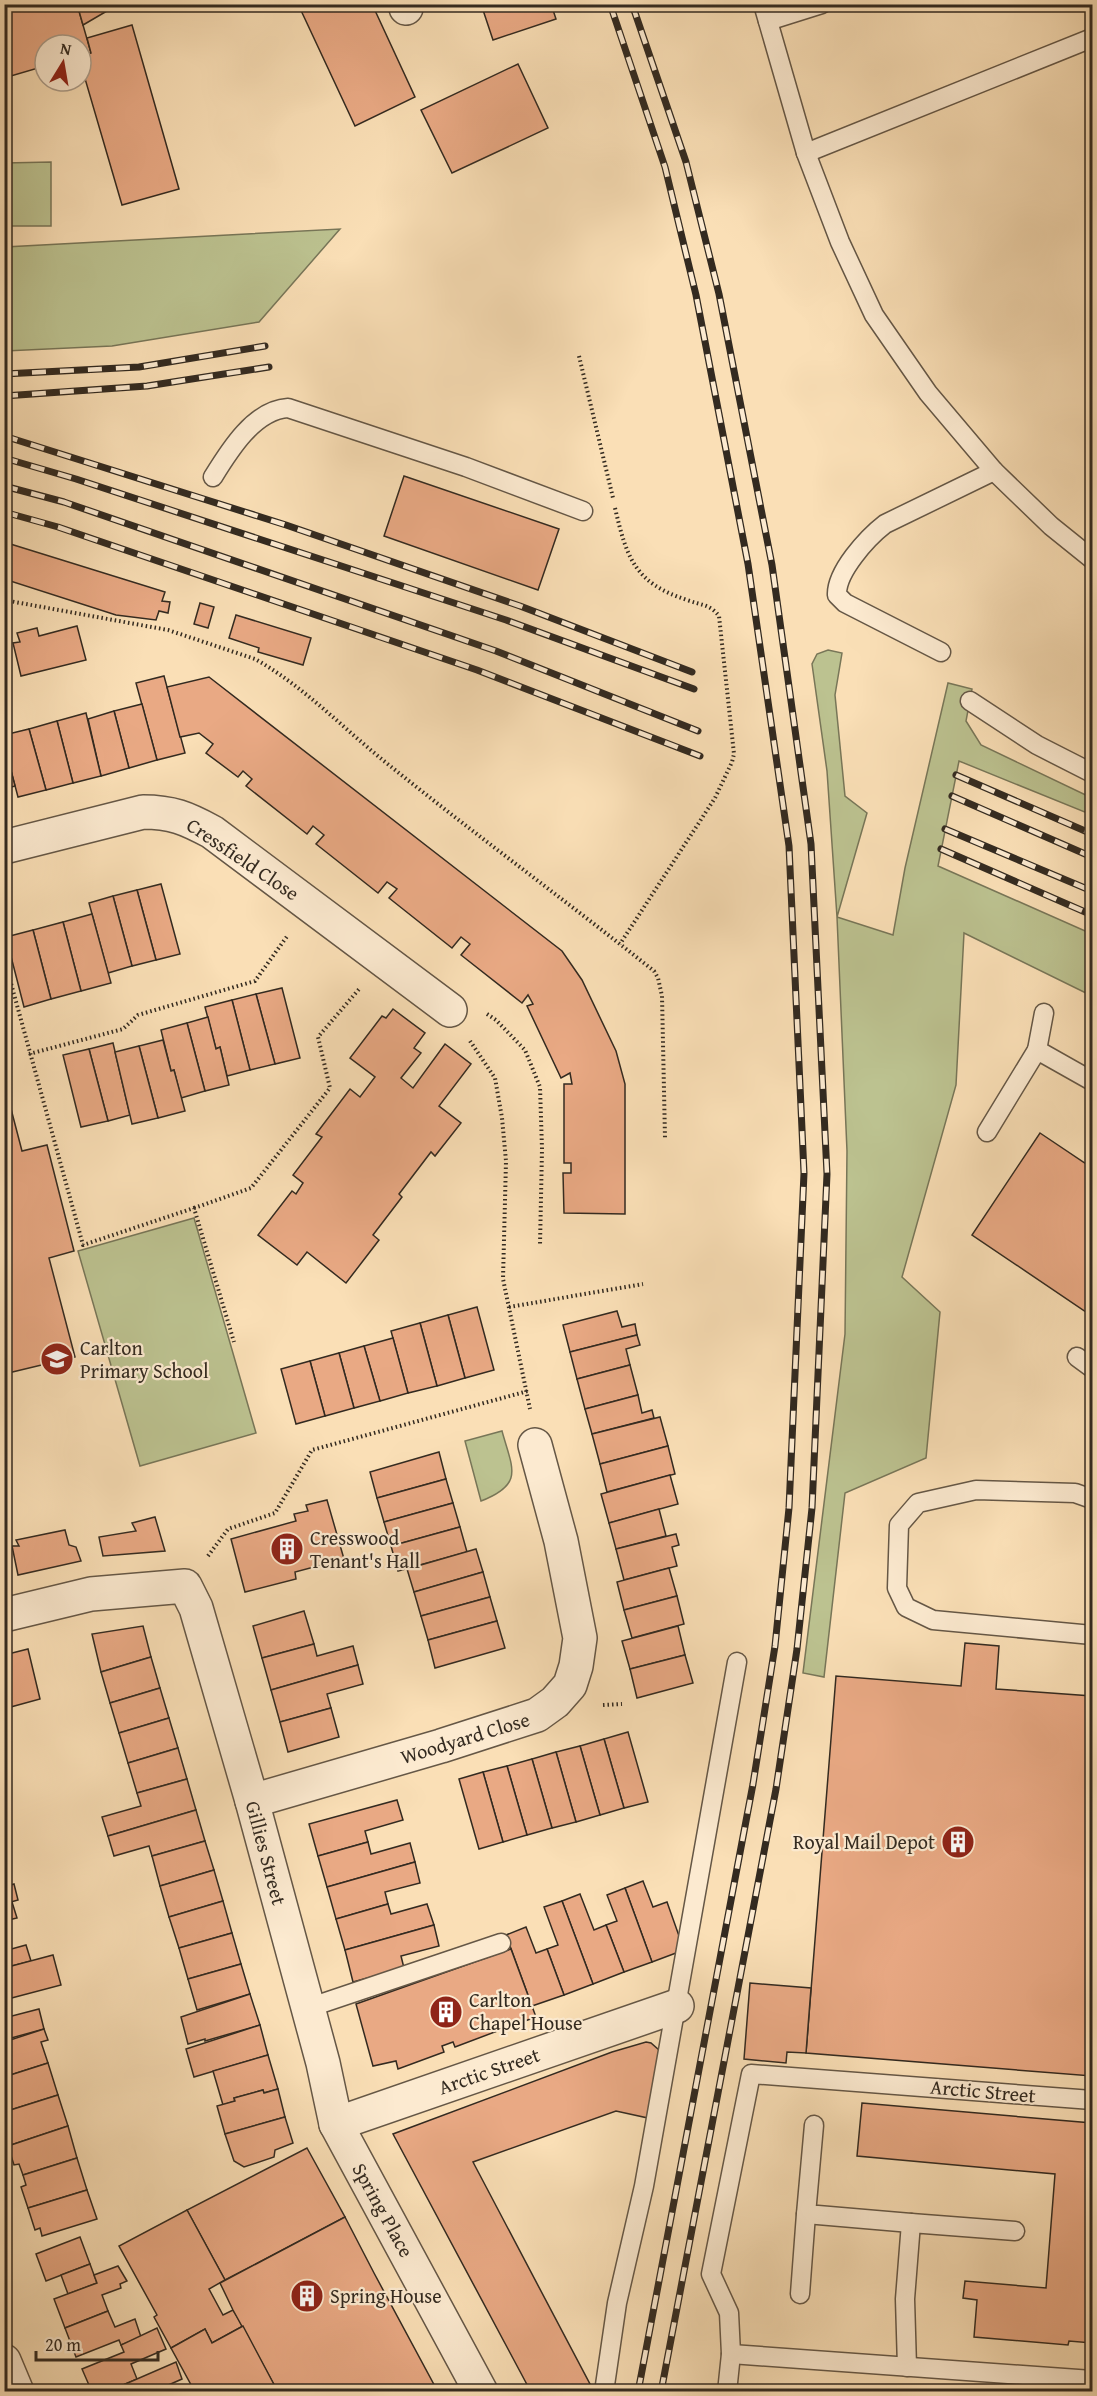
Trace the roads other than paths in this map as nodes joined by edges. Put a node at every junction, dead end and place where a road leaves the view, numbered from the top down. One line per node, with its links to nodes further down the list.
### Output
1 (822, 4): 2 (lane)
2 (766, 13): 4 (lane)
3 (1092, 38): 4 (lane)
4 (806, 153): 5 (lane)
5 (994, 471): 8 (lane); 9 (lane)
6 (213, 477): 7 (lane)
7 (583, 511)
8 (1092, 559)
9 (941, 652)
10 (970, 701): 11 (lane)
11 (1092, 773)
12 (4, 847): 13 (street, Cressfield Close)
13 (445, 1007)
14 (1044, 1013): 15 (lane)
15 (1037, 1050): 16 (lane); 17 (lane)
16 (1092, 1080)
17 (987, 1132)
18 (1077, 1357): 19 (lane)
19 (1092, 1368)
20 (535, 1445): 25 (street, Woodyard Close)
21 (1092, 1499): 23 (lane)
22 (4, 1615): 25 (street, Gillies Street)
23 (1092, 1635)
24 (737, 1662): 27 (lane)
25 (252, 1801): 28 (street, Gillies Street)
26 (501, 1943): 28 (lane)
27 (677, 2006): 30 (street, Arctic Street); 42 (lane)
28 (308, 2008): 30 (street, Gillies Street)
29 (1092, 2100): 36 (lane, Arctic Street)
30 (336, 2124): 41 (street, Spring Place)
31 (814, 2125): 32 (lane)
32 (807, 2214): 33 (lane); 35 (lane)
33 (911, 2223): 34 (lane); 38 (lane)
34 (1014, 2231)
35 (800, 2294)
36 (731, 2354): 38 (lane); 43 (lane)
37 (4, 2361): 40 (street)
38 (907, 2367): 39 (lane)
39 (1092, 2380)
40 (17, 2391)
41 (481, 2391)
42 (604, 2391)
43 (727, 2391)

